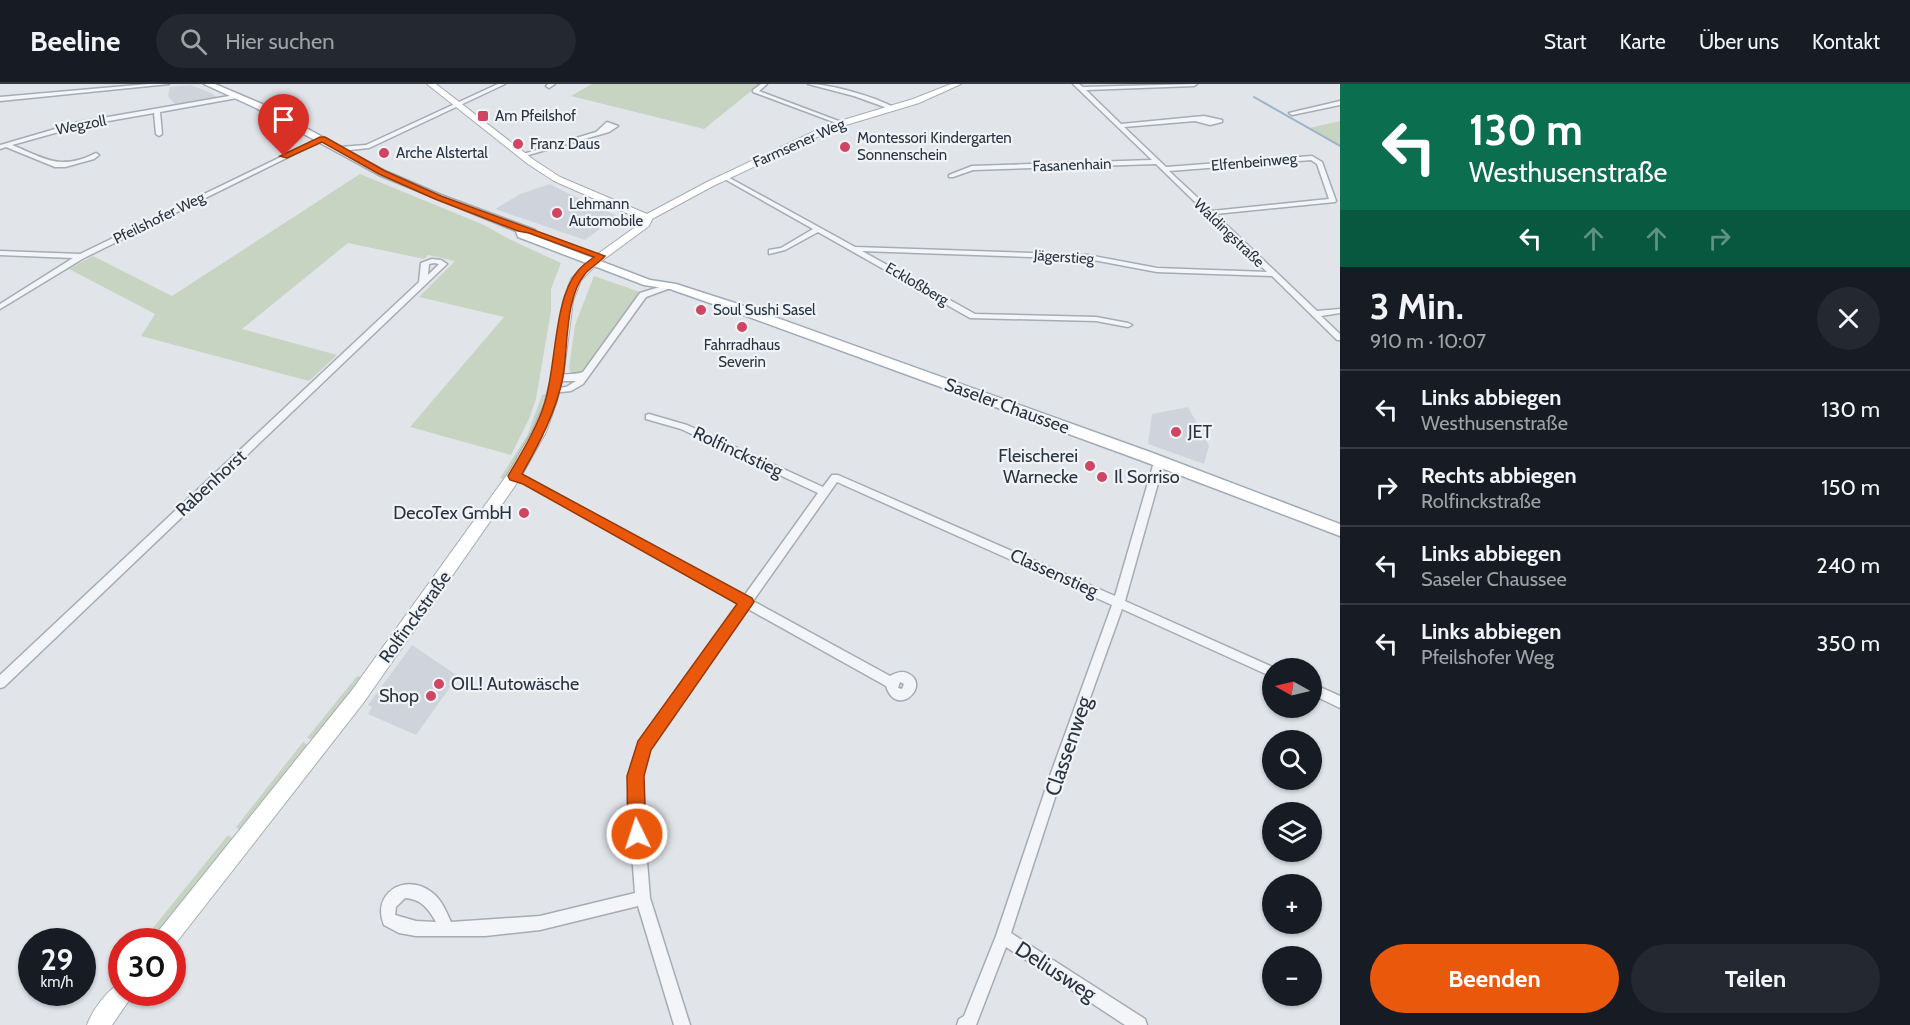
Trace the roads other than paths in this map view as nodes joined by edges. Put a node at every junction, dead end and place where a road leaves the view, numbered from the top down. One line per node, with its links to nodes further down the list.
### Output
1 (166, 84): 9 (street)
2 (208, 84): 11 (main road, Saseler Chaussee)
3 (431, 84): 14 (main road)
4 (502, 84): 14 (street)
5 (764, 84): 19 (street)
6 (811, 84): 15 (street)
7 (957, 84): 15 (main road, Farmsener Weg)
8 (1194, 84): 10 (street)
9 (145, 85): 12 (street)
10 (1079, 86): 20 (street, Waldingstraße)
11 (235, 98): 16 (street, Wegzoll); 23 (main road, Saseler Chaussee)
12 (0, 99)
13 (1340, 103): 17 (street)
14 (458, 105): 25 (street); 27 (main road)
15 (892, 108): 19 (main road, Farmsener Weg)
16 (157, 111): 22 (street); 24 (street, Wegzoll)
17 (1292, 113)
18 (1197, 120): 20 (street)
19 (841, 123): 31 (main road, Farmsener Weg)
20 (1120, 126): 28 (street, Waldingstraße)
21 (599, 132): 27 (street)
22 (159, 134)
23 (322, 139): 25 (main road, Saseler Chaussee); 38 (street, Pfeilshofer Weg)
24 (3, 146): 26 (street, Wegzoll)
25 (340, 149): 39 (main road, Saseler Chaussee)
26 (96, 155)
27 (523, 155): 33 (main road)
28 (1157, 162): 29 (street, Waldingstraße); 30 (street, Fasanenhain)
29 (1165, 169): 32 (street, Waldingstraße); 32 (street, Elfenbeinweg)
30 (951, 176)
31 (724, 177): 33 (main road, Farmsener Weg); 34 (street, Eckloßberg)
32 (1209, 213): 40 (street, Waldingstraße)
33 (648, 218): 39 (main road, Farmsener Weg)
34 (818, 229): 35 (street, Eckloßberg); 36 (street)
35 (854, 248): 40 (street, Jägerstieg); 46 (street, Eckloßberg)
36 (772, 252)
37 (0, 253): 38 (street)
38 (81, 256): 43 (street, Pfeilshofer Weg)
39 (591, 257): 42 (main road, Saseler Chaussee); 49 (main road, Rolfinckstraße)
40 (1272, 274): 45 (street, Waldingstraße)
41 (423, 283): 58 (street, Rabenhorst)
42 (672, 286): 48 (street); 51 (main road, Saseler Chaussee)
43 (0, 306)
44 (1340, 311): 45 (street)
45 (1314, 314): 47 (street, Waldingstraße)
46 (1128, 325)
47 (1340, 338)
48 (588, 372): 49 (street); 49 (street)
49 (556, 384): 52 (main road, Rolfinckstraße)
50 (649, 417): 53 (street, Rolfinckstieg)
51 (1159, 462): 54 (main road, Saseler Chaussee); 55 (street, Classenweg)
52 (514, 476): 56 (street); 63 (main road, Rolfinckstraße)
53 (825, 492): 55 (street, Classenstieg); 56 (street)
54 (1340, 530)
55 (1119, 601): 57 (street, Classenstieg); 65 (street, Classenweg)
56 (747, 602): 59 (street); 62 (street)
57 (1262, 666)
58 (0, 683)
59 (891, 683)
60 (1322, 693): 61 (street)
61 (1340, 702)
62 (643, 898): 64 (street); 68 (street)
63 (175, 928)
64 (447, 929)
65 (1003, 936): 69 (street, Classenweg); 70 (street, Deliusweg)
66 (113, 1006): 67 (main road)
67 (98, 1025)
68 (682, 1025)
69 (965, 1025)
70 (1139, 1025)

